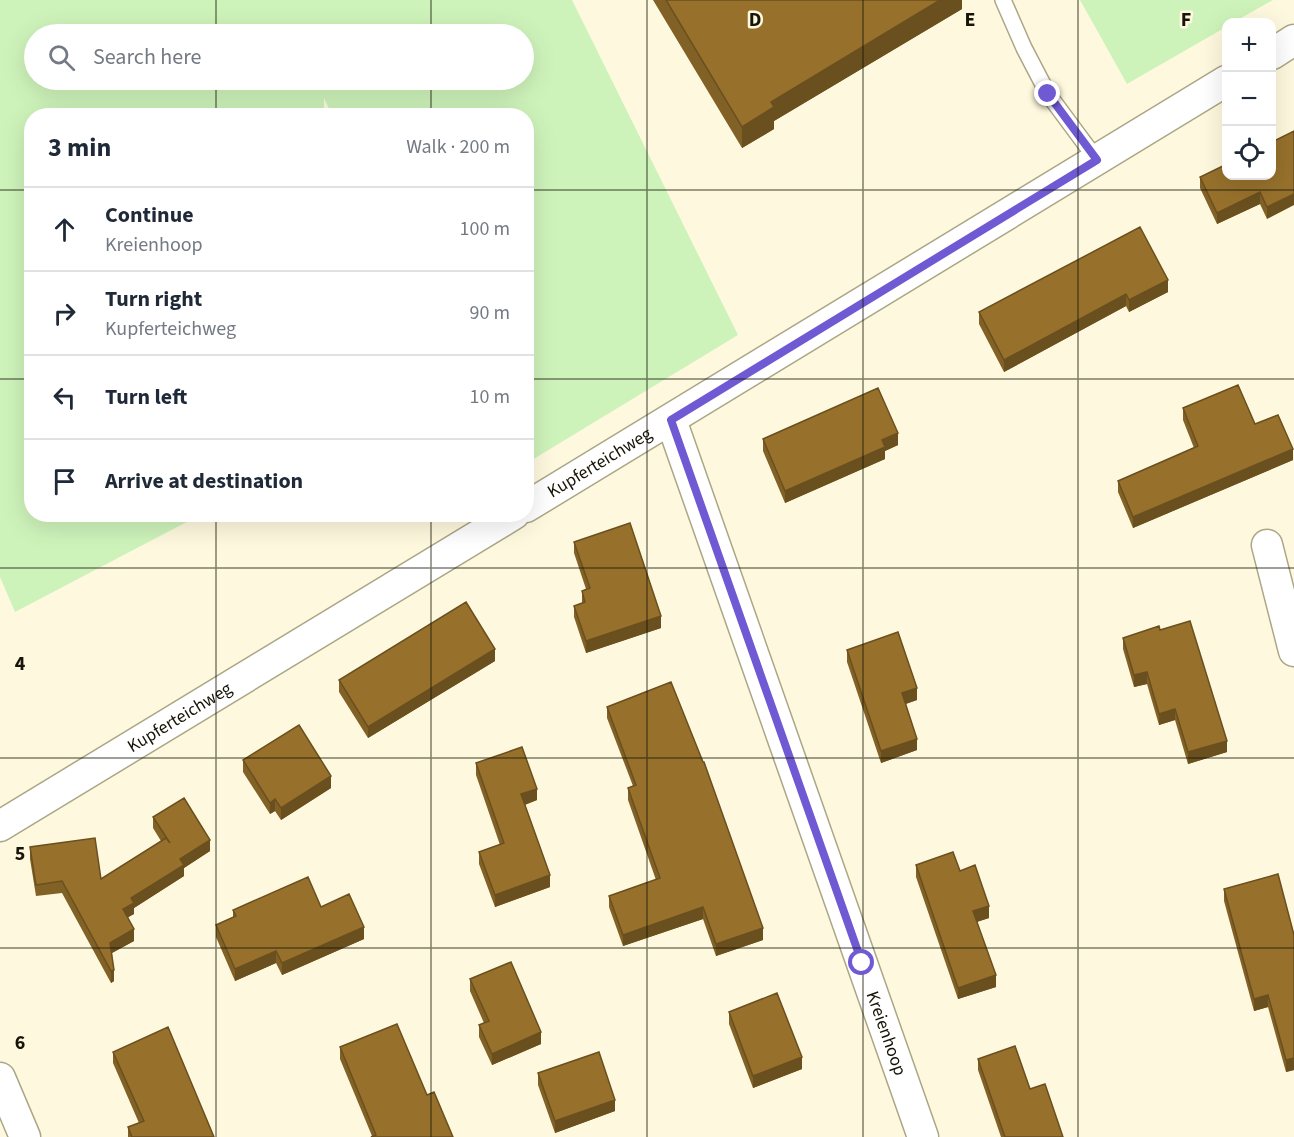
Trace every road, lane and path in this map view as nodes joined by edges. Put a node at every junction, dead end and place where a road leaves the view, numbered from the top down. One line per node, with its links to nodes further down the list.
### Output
1 (1003, 0): 5 (lane)
2 (1294, 40): 3 (street)
3 (1276, 51)
4 (1222, 84): 5 (street, Kupferteichweg)
5 (1097, 160): 6 (street, Kupferteichweg)
6 (671, 420): 7 (street, Kupferteichweg); 14 (street, Kreienhoop)
7 (534, 502)
8 (501, 522): 11 (street, Kupferteichweg)
9 (1267, 545): 10 (street)
10 (1294, 651)
11 (0, 826)
12 (0, 1078): 13 (street)
13 (25, 1137)
14 (923, 1137)

